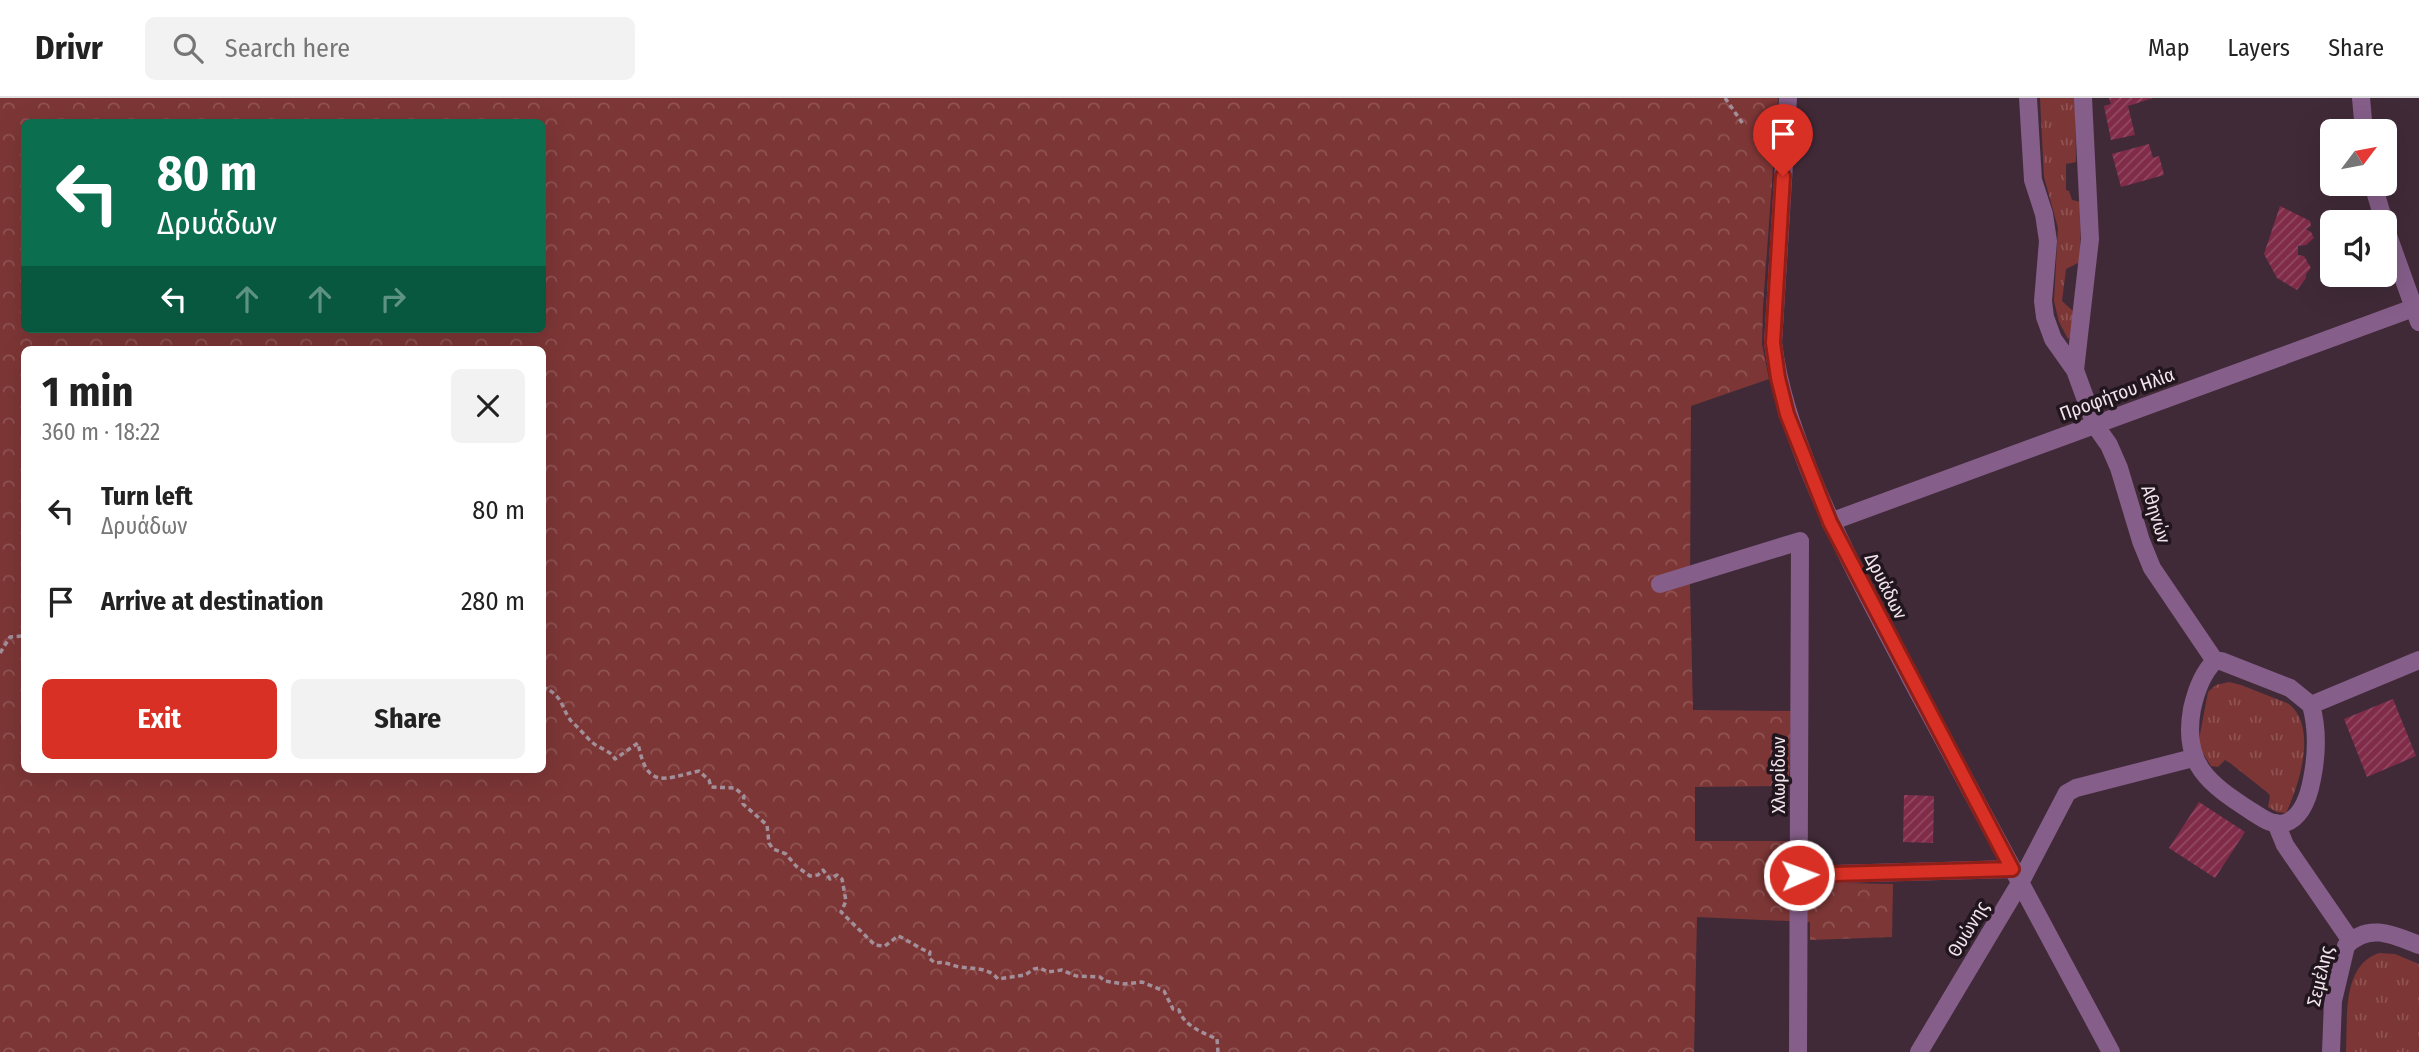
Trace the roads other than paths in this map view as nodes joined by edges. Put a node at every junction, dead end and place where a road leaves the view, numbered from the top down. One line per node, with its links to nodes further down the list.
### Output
1 (1788, 98): 10 (street, Δρυάδων)
2 (2028, 98): 8 (street, Αθηνών)
3 (2083, 98): 8 (street, Αθηνών)
4 (2361, 98): 5 (street)
5 (2363, 119)
6 (2397, 259): 7 (street)
7 (2417, 312): 9 (street, Προφήτου Ηλία)
8 (2075, 370): 9 (street, Αθηνών)
9 (2095, 425): 10 (street, Προφήτου Ηλία); 13 (street, Αθηνών)
10 (1830, 522): 18 (street, Δρυάδων)
11 (1660, 584): 17 (street, Χλωρίδων)
12 (2419, 660): 14 (street)
13 (2215, 662): 14 (street); 15 (street)
14 (2311, 705): 16 (street)
15 (2193, 758): 16 (street); 18 (street, Θυώνης)
16 (2276, 824): 19 (street)
17 (1799, 875): 18 (street); 21 (street, Χλωρίδων)
18 (2016, 876): 22 (street, Θυώνης); 23 (street, Δρυάδων)
19 (2351, 941): 20 (street, Σεμέλης); 24 (street, Σεμέλης)
20 (2419, 945)
21 (1798, 1052)
22 (1919, 1052)
23 (2112, 1052)
24 (2331, 1052)

